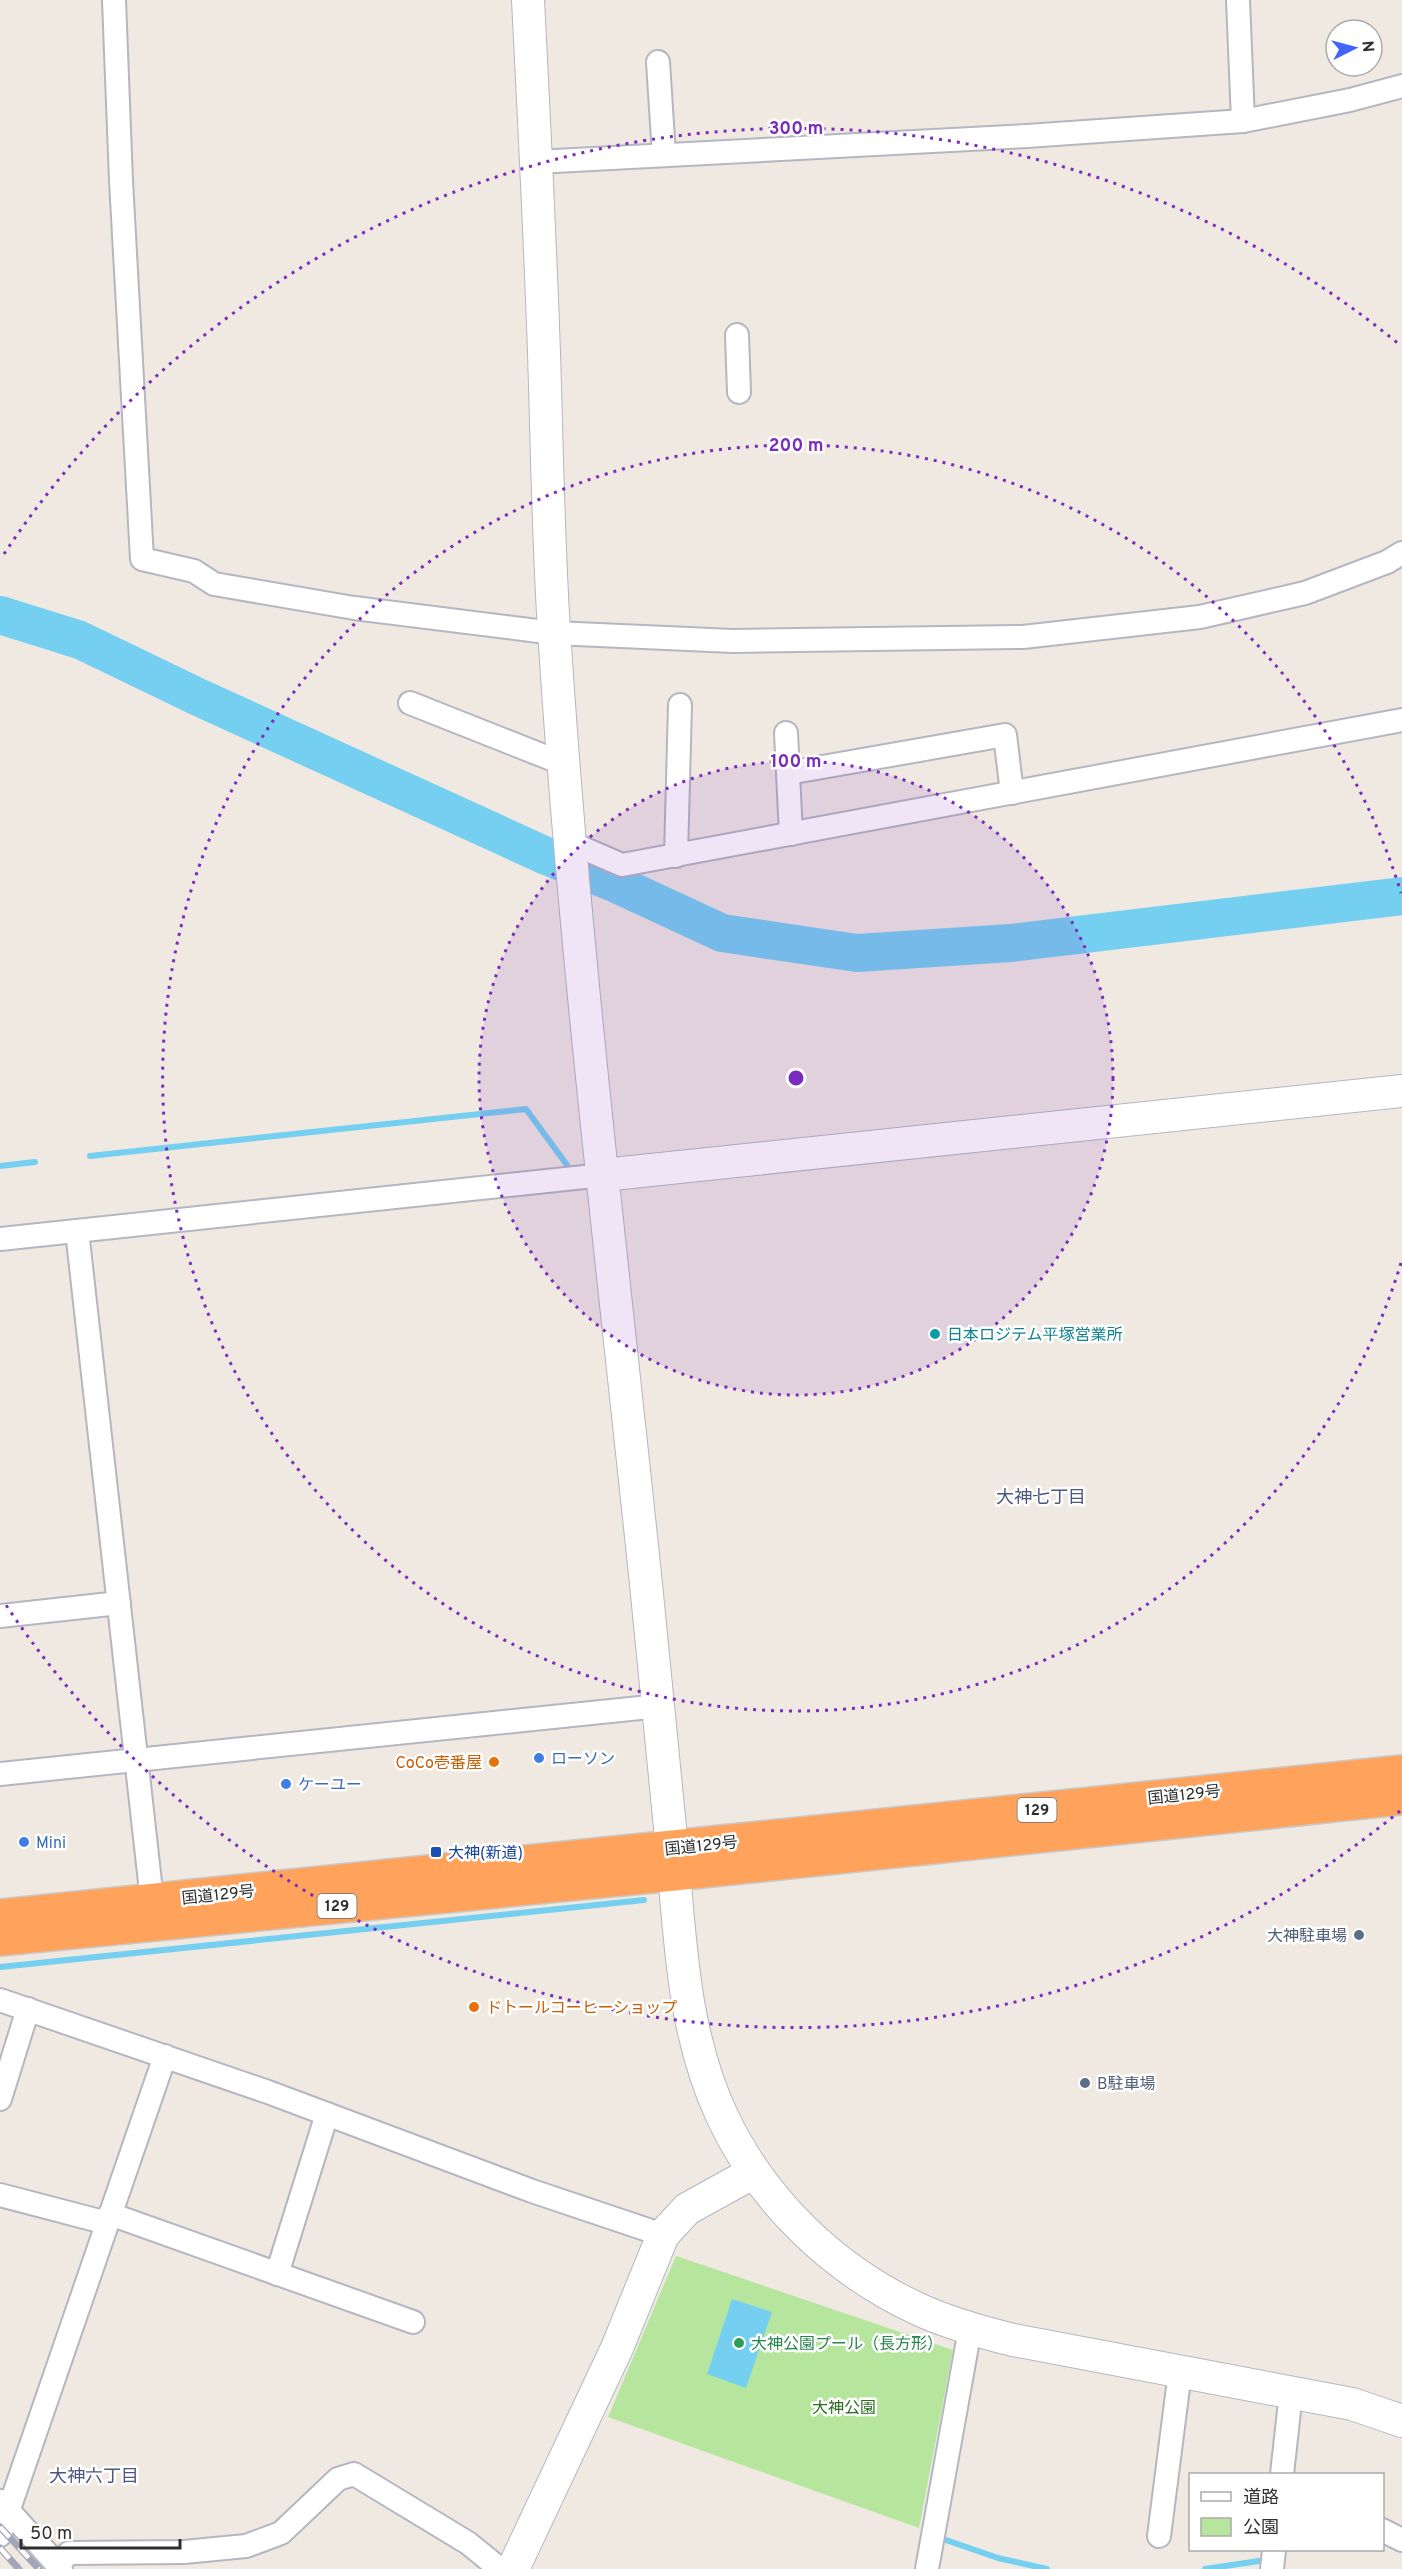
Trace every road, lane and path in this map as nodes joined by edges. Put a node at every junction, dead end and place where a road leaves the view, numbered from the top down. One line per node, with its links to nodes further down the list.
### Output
1 (114, 0): 12 (street)
2 (528, 0): 8 (street)
3 (1238, 0): 6 (street)
4 (658, 62): 7 (street)
5 (1402, 86): 6 (street)
6 (1243, 121): 7 (street)
7 (664, 155): 8 (street)
8 (536, 162): 12 (street)
9 (737, 335): 10 (street)
10 (739, 392)
11 (1402, 553): 12 (street)
12 (554, 633): 17 (street)
13 (410, 703): 17 (street)
14 (680, 705): 22 (street)
15 (1402, 720): 19 (street)
16 (786, 733): 18 (street)
17 (564, 764): 21 (street)
18 (788, 773): 19 (street); 20 (street)
19 (1012, 793): 20 (street)
20 (791, 834): 22 (street)
21 (572, 845): 22 (street); 24 (street)
22 (676, 856)
23 (1402, 1092): 24 (street)
24 (603, 1175): 25 (street); 29 (street)
25 (77, 1231): 26 (street); 27 (street)
26 (0, 1239)
27 (119, 1603): 28 (street); 30 (street)
28 (0, 1616)
29 (659, 1706): 30 (street); 34 (street)
30 (136, 1760): 32 (street); 35 (street)
31 (1402, 1772): 34 (highway, 国道129号 / 129)
32 (0, 1774)
33 (1402, 1798): 34 (highway, 国道129号 / 129)
34 (673, 1861): 35 (highway, 国道129号 / 129); 37 (highway, 国道129号 / 129); 43 (street)
35 (152, 1900): 36 (highway, 国道129号 / 129)
36 (0, 1916)
37 (0, 1939)
38 (0, 2000): 39 (street)
39 (28, 2009): 40 (street); 41 (street)
40 (165, 2056): 42 (street); 45 (street)
41 (0, 2099)
42 (327, 2114): 46 (street); 47 (street)
43 (754, 2172): 46 (street); 49 (street)
44 (0, 2196): 45 (street)
45 (109, 2219): 47 (street); 54 (street)
46 (663, 2235): 62 (street)
47 (277, 2274): 48 (street)
48 (413, 2322)
49 (970, 2329): 50 (street); 63 (street)
50 (1180, 2372): 51 (street); 57 (street)
51 (1291, 2393): 52 (street); 53 (street)
52 (1402, 2421)
53 (1282, 2473)
54 (4, 2506): 56 (street); 60 (street)
55 (1384, 2531): 58 (street)
56 (0, 2535)
57 (1159, 2536)
58 (1402, 2540)
59 (1274, 2551): 64 (street)
60 (59, 2567): 61 (street)
61 (500, 2569)
62 (513, 2569)
63 (927, 2569)
64 (1272, 2569)

